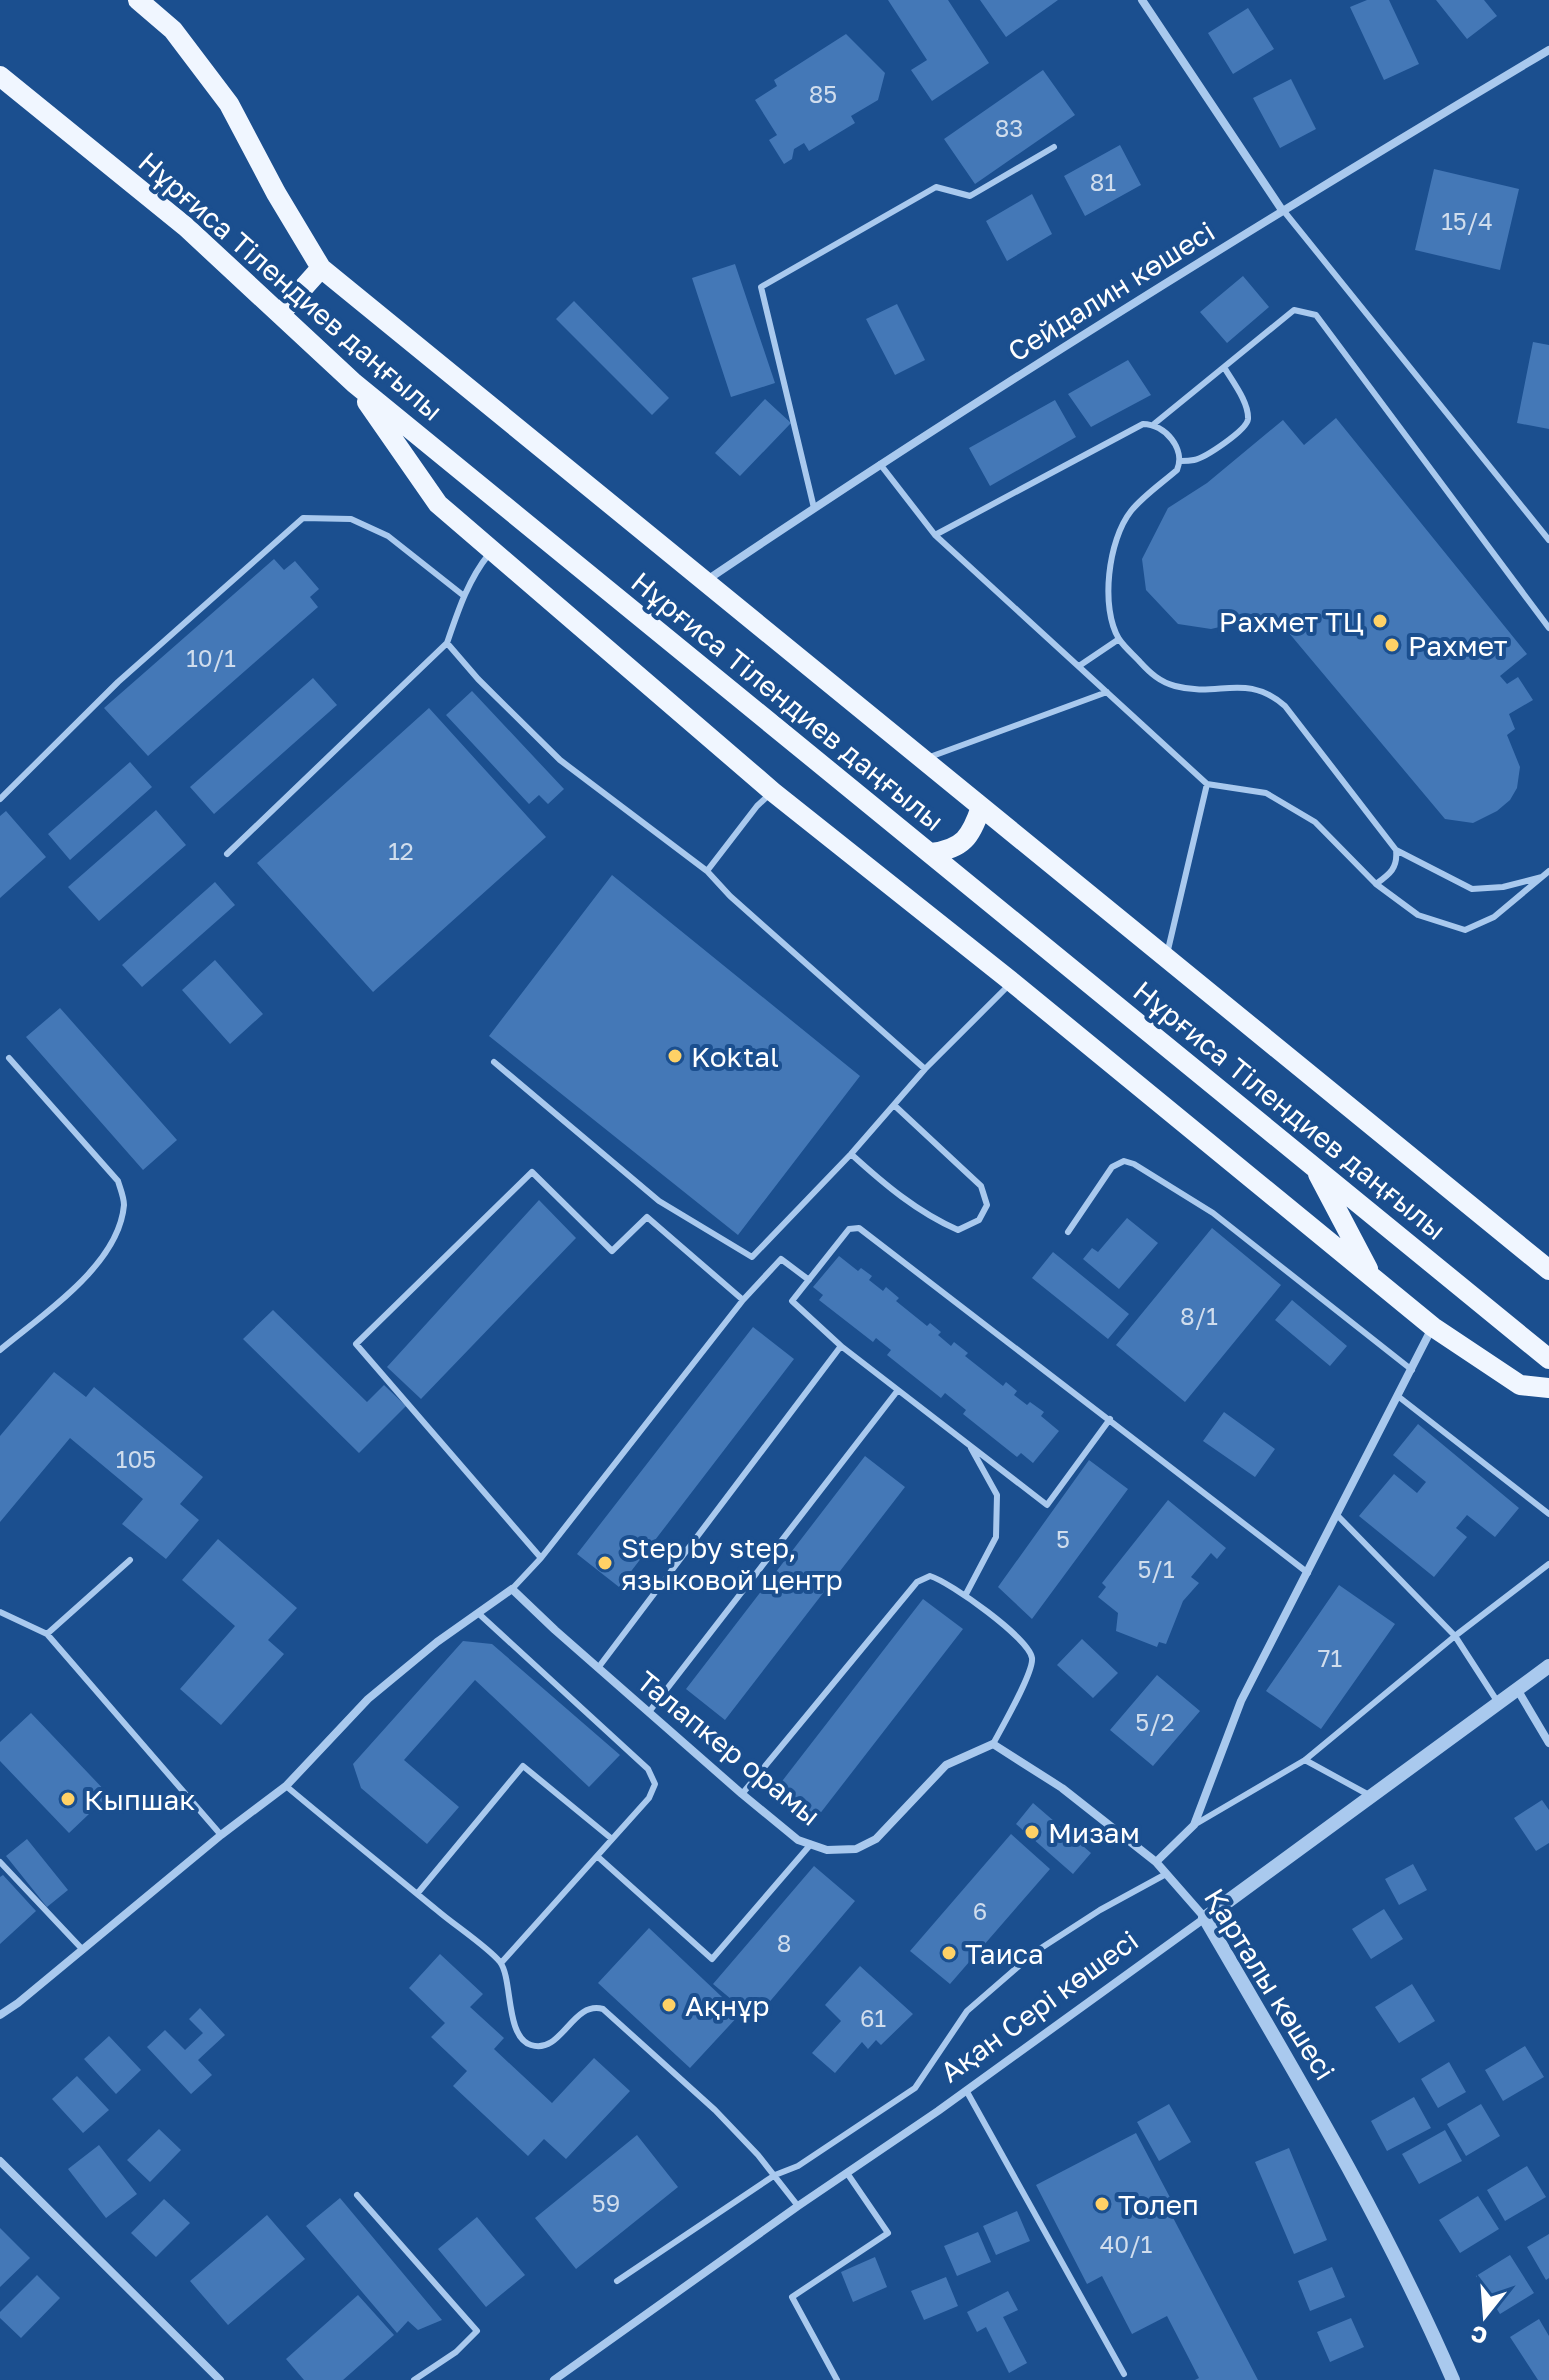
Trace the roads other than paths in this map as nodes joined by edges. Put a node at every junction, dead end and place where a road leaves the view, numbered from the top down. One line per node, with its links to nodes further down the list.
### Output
1 (138, 0): 7 (main road, Нұрғиса Тілендиев даңғылы)
2 (1142, 0): 6 (street)
3 (1549, 50): 6 (street, Сейдалин көшесі)
4 (0, 76): 8 (main road, Нұрғиса Тілендиев даңғылы)
5 (1054, 147): 14 (lane)
6 (1282, 210): 13 (street, Сейдалин көшесі); 16 (lane)
7 (321, 268): 8 (main road); 20 (main road, Нұрғиса Тілендиев даңғылы)
8 (280, 314): 10 (main road, Нұрғиса Тілендиев даңғылы)
9 (1224, 367): 11 (lane); 12 (lane); 22 (lane)
10 (354, 383): 19 (main road); 33 (main road, Нұрғиса Тілендиев даңғылы)
11 (1154, 424): 12 (lane); 17 (lane)
12 (1181, 461): 23 (lane)
13 (880, 463): 14 (street, Сейдалин көшесі); 17 (lane)
14 (814, 508): 20 (street, Сейдалин көшесі)
15 (1549, 524): 16 (lane)
16 (1541, 531): 18 (lane)
17 (935, 535): 25 (lane)
18 (1549, 540)
19 (492, 550): 21 (lane); 29 (main road)
20 (704, 582): 27 (main road, Нұрғиса Тілендиев даңғылы)
21 (464, 596): 24 (lane); 30 (lane)
22 (1549, 628)
23 (1119, 639): 25 (lane); 32 (lane)
24 (447, 643): 34 (lane); 35 (lane)
25 (1079, 666): 26 (lane)
26 (1107, 692): 27 (lane); 28 (lane)
27 (923, 759): 31 (main road, Нұрғиса Тілендиев даңғылы)
28 (1207, 784): 37 (lane); 38 (lane)
29 (773, 792): 35 (lane); 39 (main road)
30 (0, 799)
31 (981, 807): 33 (main road); 38 (main road, Нұрғиса Тілендиев даңғылы)
32 (1396, 850): 36 (lane); 37 (lane)
33 (931, 853): 45 (main road, Нұрғиса Тілендиев даңғылы)
34 (227, 854)
35 (707, 871): 42 (lane)
36 (1547, 874): 37 (lane)
37 (1376, 884)
38 (1166, 958): 47 (main road, Нұрғиса Тілендиев даңғылы)
39 (1012, 982): 42 (lane); 48 (main road)
40 (9, 1058): 53 (lane)
41 (494, 1062): 44 (lane)
42 (925, 1069): 43 (lane)
43 (894, 1105): 44 (lane); 44 (lane)
44 (851, 1154)
45 (1314, 1167): 48 (main road); 54 (main road, Нұрғиса Тілендиев даңғылы)
46 (1068, 1232): 55 (lane)
47 (1549, 1270)
48 (1372, 1277): 51 (main road)
49 (809, 1280): 50 (lane); 52 (lane); 59 (lane)
50 (743, 1300): 63 (lane); 63 (lane)
51 (1433, 1327): 55 (street); 56 (main road)
52 (841, 1346): 57 (lane); 74 (lane)
53 (0, 1350)
54 (1549, 1359)
55 (1412, 1370): 58 (street)
56 (1549, 1388)
57 (898, 1390): 60 (lane); 77 (lane)
58 (1399, 1397): 61 (lane); 62 (street)
59 (1110, 1419): 60 (lane); 66 (lane)
60 (968, 1444): 68 (lane)
61 (1549, 1514)
62 (1338, 1516): 66 (street); 72 (lane)
63 (541, 1558): 67 (lane)
64 (130, 1560): 71 (lane)
65 (1547, 1569): 72 (lane)
66 (1308, 1573): 84 (street)
67 (512, 1589): 70 (street); 74 (street, Талапкер орамы)
68 (966, 1594): 79 (lane); 82 (lane)
69 (0, 1612): 71 (lane)
70 (478, 1613): 81 (street); 86 (lane)
71 (47, 1634): 85 (lane)
72 (1455, 1636): 76 (lane); 80 (lane)
73 (1549, 1666): 75 (street, Ақан Сері көшесі)
74 (598, 1668): 77 (street, Талапкер орамы)
75 (1517, 1689): 76 (street, Ақан Сері көшесі); 78 (street)
76 (1499, 1704): 83 (street, Ақан Сері көшесі)
77 (649, 1712): 82 (street, Талапкер орамы)
78 (1549, 1743)
79 (993, 1744): 87 (street, Талапкер орамы); 90 (street)
80 (1305, 1760): 83 (lane); 84 (lane)
81 (286, 1786): 85 (street); 92 (lane)
82 (742, 1794): 87 (street, Талапкер орамы)
83 (1372, 1797): 93 (street, Ақан Сері көшесі)
84 (1194, 1825): 90 (street)
85 (221, 1835): 94 (street)
86 (612, 1839): 88 (lane); 92 (lane)
87 (811, 1844): 88 (lane)
88 (597, 1856): 95 (lane)
89 (0, 1862): 94 (lane)
90 (1156, 1862): 91 (street, Қарталы көшесі)
91 (1166, 1874): 93 (street, Қарталы көшесі); 100 (lane)
92 (417, 1894): 95 (lane)
93 (1205, 1918): 97 (street, Ақан Сері көшесі); 109 (street, Қарталы көшесі)
94 (83, 1950): 96 (street)
95 (501, 1963): 100 (lane)
96 (0, 2015)
97 (966, 2090): 99 (street, Ақан Сері көшесі); 104 (lane)
98 (0, 2161): 105 (street)
99 (847, 2173): 102 (street, Ақан Сері көшесі); 108 (lane)
100 (775, 2175): 102 (lane); 103 (lane)
101 (357, 2195): 106 (lane)
102 (798, 2206): 107 (street, Ақан Сері көшесі)
103 (617, 2281)
104 (1124, 2374)
105 (220, 2380)
106 (414, 2380)
107 (554, 2380)
108 (837, 2380)
109 (1453, 2380)

